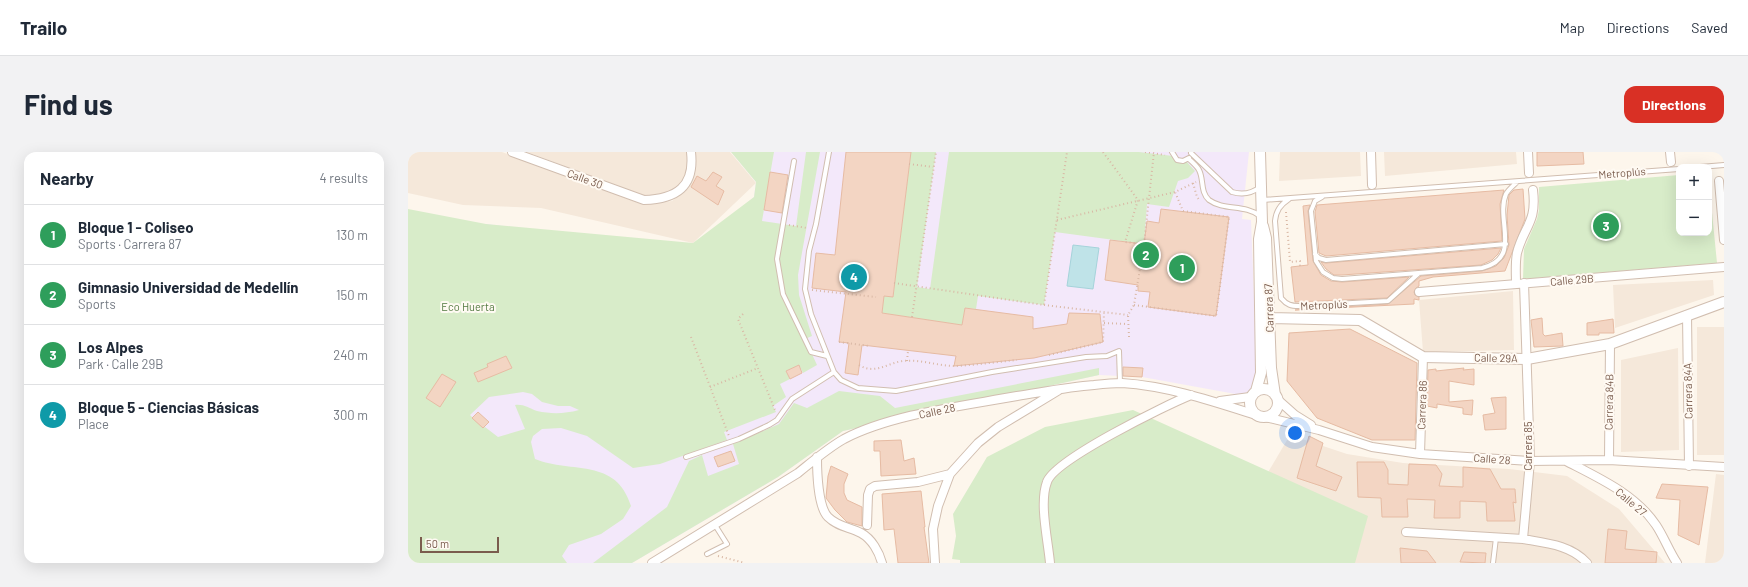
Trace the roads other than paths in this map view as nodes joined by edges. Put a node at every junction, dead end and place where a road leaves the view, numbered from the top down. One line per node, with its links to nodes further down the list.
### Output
1 (512, 152): 2 (street, Calle 30)
2 (691, 152)
3 (829, 152): 37 (lane)
4 (1192, 152): 10 (lane); 20 (lane)
5 (1260, 152): 20 (street, Carrera 87)
6 (1370, 152): 19 (street)
7 (1528, 152): 16 (street)
8 (1670, 152): 12 (street)
9 (1172, 154): 10 (lane)
10 (1189, 158): 25 (lane)
11 (794, 161): 37 (lane)
12 (1671, 162)
13 (1724, 165): 14 (lane)
14 (1712, 166)
15 (1676, 169): 18 (lane, Metroplús)
16 (1529, 173)
17 (1719, 181): 26 (street)
18 (1517, 182): 22 (lane, Metroplús); 27 (lane)
19 (1372, 186)
20 (1260, 187): 24 (street, Carrera 87)
21 (1533, 190): 31 (street, Carrera 85)
22 (1327, 195): 23 (lane, Metroplús); 28 (lane)
23 (1291, 198): 24 (lane, Metroplús); 30 (lane, Metroplús)
24 (1261, 200): 25 (street, Carrera 87)
25 (1262, 220): 35 (street, Carrera 87); 44 (street, Carrera 87)
26 (1724, 240)
27 (1506, 244): 28 (lane); 30 (lane)
28 (1315, 254): 30 (lane)
29 (1724, 267): 31 (street, Calle 29B)
30 (1418, 274)
31 (1520, 284): 32 (street, Calle 29B); 39 (street, Carrera 85)
32 (1419, 292)
33 (1724, 302): 34 (street, Calle 29A)
34 (1687, 315): 36 (street, Calle 29A); 55 (street, Carrera 84A)
35 (1269, 318): 38 (street, Calle 29A); 45 (street, Carrera 87)
36 (1610, 344): 39 (street, Calle 29A); 52 (street, Carrera 84B)
37 (827, 356): 40 (lane)
38 (1423, 357): 39 (street, Calle 29A); 49 (street, Carrera 86)
39 (1527, 359): 54 (street, Carrera 85)
40 (834, 372): 41 (lane); 50 (lane)
41 (1120, 383): 42 (street, Calle 28); 43 (street, Calle 28)
42 (1064, 388): 51 (street, Calle 28); 57 (street)
43 (1191, 394): 46 (street, Calle 28); 67 (street)
44 (1253, 394): 45 (street); 46 (street); 47 (street)
45 (1276, 396): 47 (street); 48 (street)
46 (1211, 401): 47 (street, Calle 28)
47 (1261, 416): 48 (street, Calle 28)
48 (1319, 430): 49 (street, Calle 28)
49 (1420, 454): 54 (street, Calle 28)
50 (686, 458)
51 (817, 458): 58 (street, Calle 28); 65 (street)
52 (1609, 460): 53 (street, Calle 28); 55 (street, Calle 28)
53 (1566, 461): 54 (street, Calle 28); 70 (street, Calle 27)
54 (1530, 462): 62 (street, Carrera 85)
55 (1689, 466): 56 (street, Calle 28)
56 (1724, 467)
57 (950, 474): 59 (street); 66 (street)
58 (716, 525): 63 (lane); 64 (street, Calle 28)
59 (867, 526)
60 (1406, 532): 61 (street)
61 (1496, 537): 62 (street); 68 (lane)
62 (1523, 539): 69 (street)
63 (708, 554)
64 (652, 563)
65 (882, 563)
66 (935, 563)
67 (1050, 563)
68 (1492, 563)
69 (1587, 563)
70 (1677, 563)

